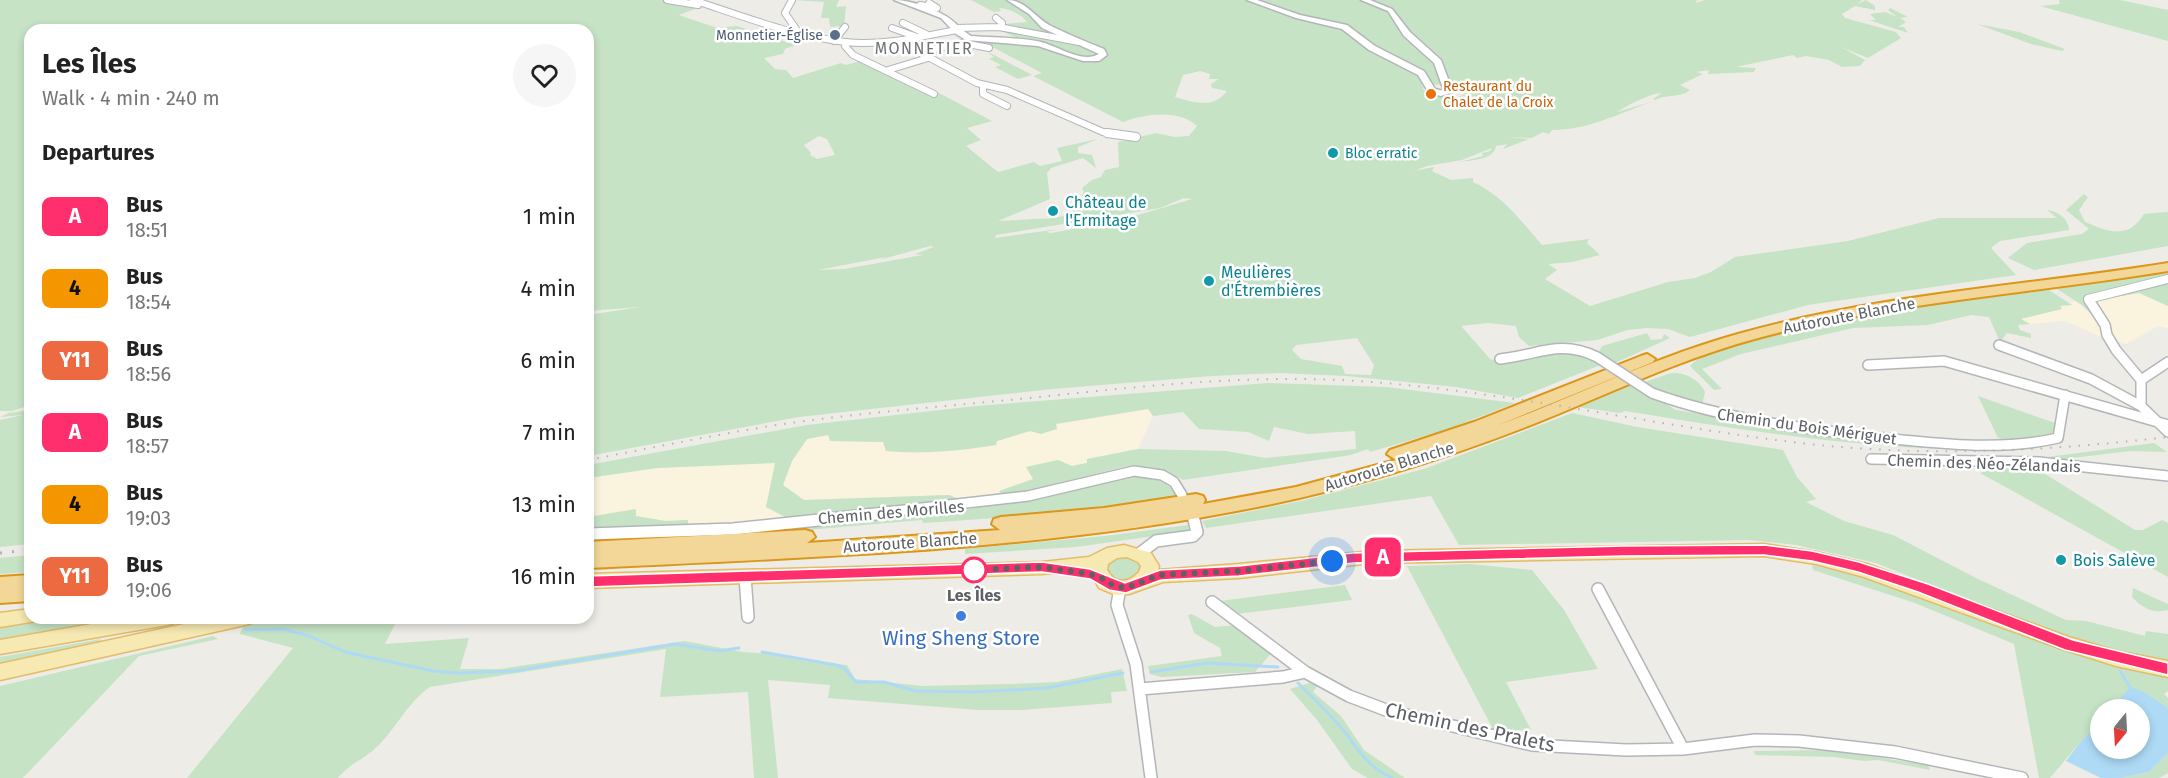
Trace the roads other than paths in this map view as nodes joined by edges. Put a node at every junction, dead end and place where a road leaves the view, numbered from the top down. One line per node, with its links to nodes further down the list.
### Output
1 (668, 0): 9 (street)
2 (693, 0): 9 (street)
3 (792, 0): 11 (street)
4 (897, 0): 10 (street)
5 (1010, 0): 26 (street)
6 (1250, 0): 7 (street)
7 (1364, 0)
8 (928, 3): 10 (street)
9 (710, 5): 13 (street)
10 (911, 5): 18 (street)
11 (780, 17): 13 (street); 19 (street)
12 (996, 18): 16 (street)
13 (763, 22): 19 (street)
14 (903, 22): 21 (street)
15 (845, 27): 23 (street)
16 (1002, 27): 18 (street); 26 (street)
17 (892, 28): 20 (street)
18 (956, 29): 21 (street); 26 (street)
19 (798, 32): 23 (street)
20 (904, 32): 21 (street); 24 (street)
21 (922, 35): 22 (street); 28 (street)
22 (905, 40): 24 (street); 27 (street)
23 (834, 41): 25 (street)
24 (891, 41): 25 (street)
25 (846, 42): 33 (street)
26 (1082, 42)
27 (914, 45): 30 (street); 31 (street)
28 (946, 45): 29 (street); 31 (street)
29 (989, 48)
30 (902, 49)
31 (922, 52): 32 (street)
32 (928, 58): 33 (street); 34 (street)
33 (888, 70): 35 (street)
34 (983, 85): 36 (street); 37 (street)
35 (934, 94)
36 (1007, 106)
37 (1136, 137)
38 (2168, 259): 55 (highway, Autoroute Blanche)
39 (2168, 267): 56 (highway, Autoroute Blanche)
40 (2168, 279): 45 (street)
41 (1999, 345): 47 (street)
42 (1500, 359): 46 (street, Chemin du Bois Mériguet, bridge)
43 (2168, 362): 45 (street)
44 (1868, 365): 46 (street)
45 (2141, 380): 47 (street)
46 (2065, 395): 48 (street)
47 (2141, 406): 48 (street)
48 (2164, 424): 49 (street)
49 (2168, 432)
50 (1871, 459): 51 (street, Chemin des Néo-Zélandais)
51 (2168, 476)
52 (1182, 495): 54 (street, Chemin des Morilles)
53 (1194, 520): 57 (street)
54 (594, 534)
55 (594, 549)
56 (594, 561)
57 (1144, 565): 58 (main road); 63 (main road); 74 (main road)
58 (1101, 568): 59 (main road); 63 (main road)
59 (745, 577): 60 (main road); 69 (street)
60 (594, 581)
61 (24, 582): 62 (highway)
62 (0, 584)
63 (1120, 588): 77 (street)
64 (1598, 589): 78 (street)
65 (24, 594): 66 (highway)
66 (0, 596)
67 (1212, 602): 76 (street, Chemin des Pralets)
68 (24, 617): 70 (main road)
69 (748, 617)
70 (0, 620)
71 (132, 624): 73 (main road)
72 (218, 624): 75 (main road)
73 (0, 647)
74 (2168, 669)
75 (0, 672)
76 (1305, 672): 77 (street); 78 (street, Chemin des Pralets)
77 (1140, 689): 79 (street)
78 (1683, 748): 80 (street, Chemin des Pralets)
79 (1151, 778)
80 (2022, 778)

